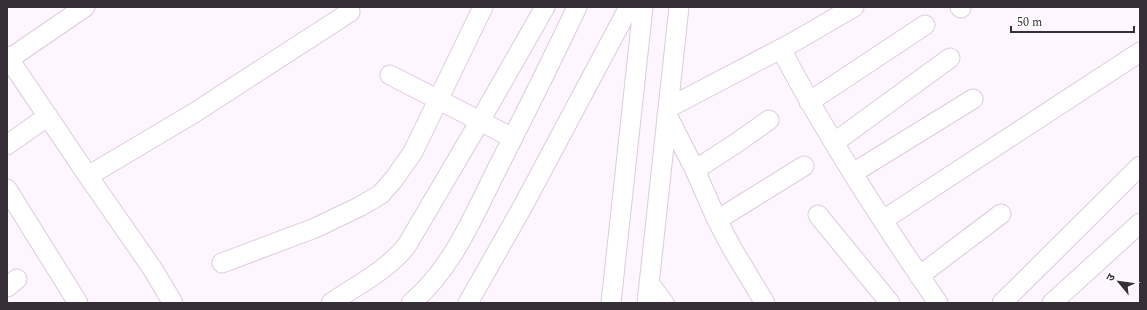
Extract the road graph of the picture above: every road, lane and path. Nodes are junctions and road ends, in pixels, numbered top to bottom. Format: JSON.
{"nodes":[{"id":1,"x":85,"y":7,"type":"edge"},
{"id":2,"x":483,"y":7,"type":"edge"},
{"id":3,"x":545,"y":7,"type":"edge"},
{"id":4,"x":577,"y":7,"type":"edge"},
{"id":5,"x":679,"y":7,"type":"edge"},
{"id":6,"x":854,"y":7,"type":"edge"},
{"id":7,"x":634,"y":9,"type":"edge"},
{"id":8,"x":350,"y":12,"type":"dead end"},
{"id":9,"x":925,"y":26,"type":"dead end"},
{"id":10,"x":781,"y":49,"type":"junction"},
{"id":11,"x":1140,"y":52,"type":"edge"},
{"id":12,"x":8,"y":58,"type":"edge"},
{"id":13,"x":950,"y":58,"type":"dead end"},
{"id":14,"x":390,"y":75,"type":"dead end"},
{"id":15,"x":973,"y":99,"type":"dead end"},
{"id":16,"x":439,"y":100,"type":"junction"},
{"id":17,"x":809,"y":102,"type":"junction"},
{"id":18,"x":668,"y":111,"type":"junction"},
{"id":19,"x":48,"y":116,"type":"junction"},
{"id":20,"x":769,"y":120,"type":"dead end"},
{"id":21,"x":480,"y":122,"type":"junction"},
{"id":22,"x":513,"y":138,"type":"junction"},
{"id":23,"x":835,"y":142,"type":"junction"},
{"id":24,"x":7,"y":144,"type":"edge"},
{"id":25,"x":804,"y":166,"type":"dead end"},
{"id":26,"x":1140,"y":166,"type":"edge"},
{"id":27,"x":695,"y":170,"type":"junction"},
{"id":28,"x":853,"y":173,"type":"junction"},
{"id":29,"x":88,"y":176,"type":"junction"},
{"id":30,"x":7,"y":189,"type":"edge"},
{"id":31,"x":1001,"y":214,"type":"dead end"},
{"id":32,"x":818,"y":215,"type":"dead end"},
{"id":33,"x":717,"y":220,"type":"junction"},
{"id":34,"x":883,"y":220,"type":"junction"},
{"id":35,"x":1140,"y":223,"type":"edge"},
{"id":36,"x":222,"y":263,"type":"dead end"},
{"id":37,"x":919,"y":276,"type":"junction"},
{"id":38,"x":649,"y":283,"type":"junction"},
{"id":39,"x":78,"y":303,"type":"edge"},
{"id":40,"x":173,"y":303,"type":"edge"},
{"id":41,"x":331,"y":303,"type":"edge"},
{"id":42,"x":411,"y":303,"type":"edge"},
{"id":43,"x":468,"y":303,"type":"edge"},
{"id":44,"x":611,"y":303,"type":"edge"},
{"id":45,"x":647,"y":303,"type":"edge"},
{"id":46,"x":664,"y":303,"type":"edge"},
{"id":47,"x":765,"y":303,"type":"edge"},
{"id":48,"x":890,"y":303,"type":"edge"},
{"id":49,"x":938,"y":303,"type":"edge"},
{"id":50,"x":1002,"y":303,"type":"edge"},
{"id":51,"x":1052,"y":303,"type":"edge"}],
"edges":[{"from":1,"to":12,"type":"street"},
{"from":2,"to":16,"type":"street"},
{"from":3,"to":21,"type":"street"},
{"from":4,"to":22,"type":"street"},
{"from":5,"to":18,"type":"street"},
{"from":6,"to":10,"type":"street"},
{"from":7,"to":43,"type":"street"},
{"from":7,"to":44,"type":"street"},
{"from":8,"to":29,"type":"street"},
{"from":9,"to":17,"type":"street"},
{"from":10,"to":17,"type":"street"},
{"from":10,"to":18,"type":"street"},
{"from":11,"to":34,"type":"street"},
{"from":12,"to":19,"type":"street"},
{"from":13,"to":23,"type":"street"},
{"from":14,"to":16,"type":"street"},
{"from":15,"to":28,"type":"street"},
{"from":16,"to":21,"type":"street"},
{"from":16,"to":36,"type":"street"},
{"from":17,"to":23,"type":"street"},
{"from":18,"to":27,"type":"street"},
{"from":18,"to":38,"type":"street"},
{"from":19,"to":24,"type":"street"},
{"from":19,"to":29,"type":"street"},
{"from":20,"to":27,"type":"street"},
{"from":21,"to":22,"type":"street"},
{"from":21,"to":41,"type":"street"},
{"from":22,"to":42,"type":"street"},
{"from":23,"to":28,"type":"street"},
{"from":25,"to":33,"type":"street"},
{"from":26,"to":50,"type":"street"},
{"from":27,"to":33,"type":"street"},
{"from":28,"to":34,"type":"street"},
{"from":29,"to":40,"type":"street"},
{"from":30,"to":39,"type":"street"},
{"from":31,"to":37,"type":"street"},
{"from":32,"to":48,"type":"street"},
{"from":33,"to":47,"type":"street"},
{"from":34,"to":37,"type":"street"},
{"from":35,"to":51,"type":"street"},
{"from":37,"to":49,"type":"street"},
{"from":38,"to":45,"type":"street"},
{"from":38,"to":46,"type":"street"}]}
